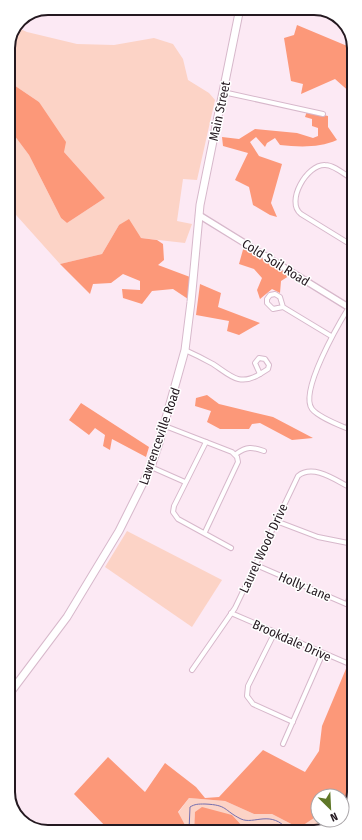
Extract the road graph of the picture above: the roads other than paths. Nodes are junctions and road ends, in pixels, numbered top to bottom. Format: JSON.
{"nodes":[{"id":1,"x":239,"y":15,"type":"edge"},
{"id":2,"x":223,"y":92,"type":"junction"},
{"id":3,"x":323,"y":114,"type":"dead end"},
{"id":4,"x":347,"y":176,"type":"edge"},
{"id":5,"x":199,"y":215,"type":"junction"},
{"id":6,"x":347,"y":243,"type":"edge"},
{"id":7,"x":283,"y":307,"type":"dead end"},
{"id":8,"x":347,"y":307,"type":"edge"},
{"id":9,"x":347,"y":314,"type":"edge"},
{"id":10,"x":331,"y":336,"type":"junction"},
{"id":11,"x":185,"y":350,"type":"junction"},
{"id":12,"x":260,"y":374,"type":"dead end"},
{"id":13,"x":165,"y":426,"type":"junction"},
{"id":14,"x":347,"y":428,"type":"edge"},
{"id":15,"x":206,"y":442,"type":"junction"},
{"id":16,"x":264,"y":451,"type":"dead end"},
{"id":17,"x":236,"y":454,"type":"junction"},
{"id":18,"x":151,"y":467,"type":"junction"},
{"id":19,"x":185,"y":482,"type":"junction"},
{"id":20,"x":347,"y":487,"type":"edge"},
{"id":21,"x":276,"y":521,"type":"junction"},
{"id":22,"x":205,"y":532,"type":"junction"},
{"id":23,"x":347,"y":543,"type":"edge"},
{"id":24,"x":231,"y":548,"type":"dead end"},
{"id":25,"x":256,"y":565,"type":"junction"},
{"id":26,"x":347,"y":604,"type":"edge"},
{"id":27,"x":231,"y":613,"type":"junction"},
{"id":28,"x":275,"y":632,"type":"junction"},
{"id":29,"x":323,"y":653,"type":"junction"},
{"id":30,"x":347,"y":663,"type":"edge"},
{"id":31,"x":192,"y":670,"type":"dead end"},
{"id":32,"x":15,"y":686,"type":"edge"},
{"id":33,"x":293,"y":722,"type":"junction"},
{"id":34,"x":283,"y":744,"type":"dead end"}],
"edges":[{"from":1,"to":2,"type":"highway","name":"Main Street"},
{"from":2,"to":3,"type":"street"},
{"from":2,"to":5,"type":"highway","name":"Main Street"},
{"from":4,"to":6,"type":"street"},
{"from":5,"to":8,"type":"street","name":"Cold Soil Road"},
{"from":5,"to":11,"type":"highway","name":"Lawrenceville Road"},
{"from":7,"to":10,"type":"street"},
{"from":9,"to":10,"type":"street"},
{"from":10,"to":14,"type":"street"},
{"from":11,"to":12,"type":"street"},
{"from":11,"to":13,"type":"highway","name":"Lawrenceville Road"},
{"from":13,"to":15,"type":"street"},
{"from":13,"to":18,"type":"highway","name":"Lawrenceville Road"},
{"from":15,"to":17,"type":"street"},
{"from":15,"to":19,"type":"street"},
{"from":16,"to":17,"type":"street"},
{"from":17,"to":22,"type":"street"},
{"from":18,"to":19,"type":"street"},
{"from":18,"to":32,"type":"highway","name":"Lawrenceville Road"},
{"from":19,"to":22,"type":"street"},
{"from":20,"to":21,"type":"street","name":"Laurel Wood Drive"},
{"from":21,"to":23,"type":"street"},
{"from":21,"to":25,"type":"street","name":"Laurel Wood Drive"},
{"from":22,"to":24,"type":"street"},
{"from":25,"to":26,"type":"street","name":"Holly Lane"},
{"from":25,"to":27,"type":"street","name":"Laurel Wood Drive"},
{"from":27,"to":28,"type":"street","name":"Brookdale Drive"},
{"from":27,"to":31,"type":"street","name":"Laurel Wood Drive"},
{"from":28,"to":29,"type":"street","name":"Brookdale Drive"},
{"from":28,"to":33,"type":"street"},
{"from":29,"to":30,"type":"street","name":"Brookdale Drive"},
{"from":29,"to":33,"type":"street"},
{"from":33,"to":34,"type":"street"}]}
